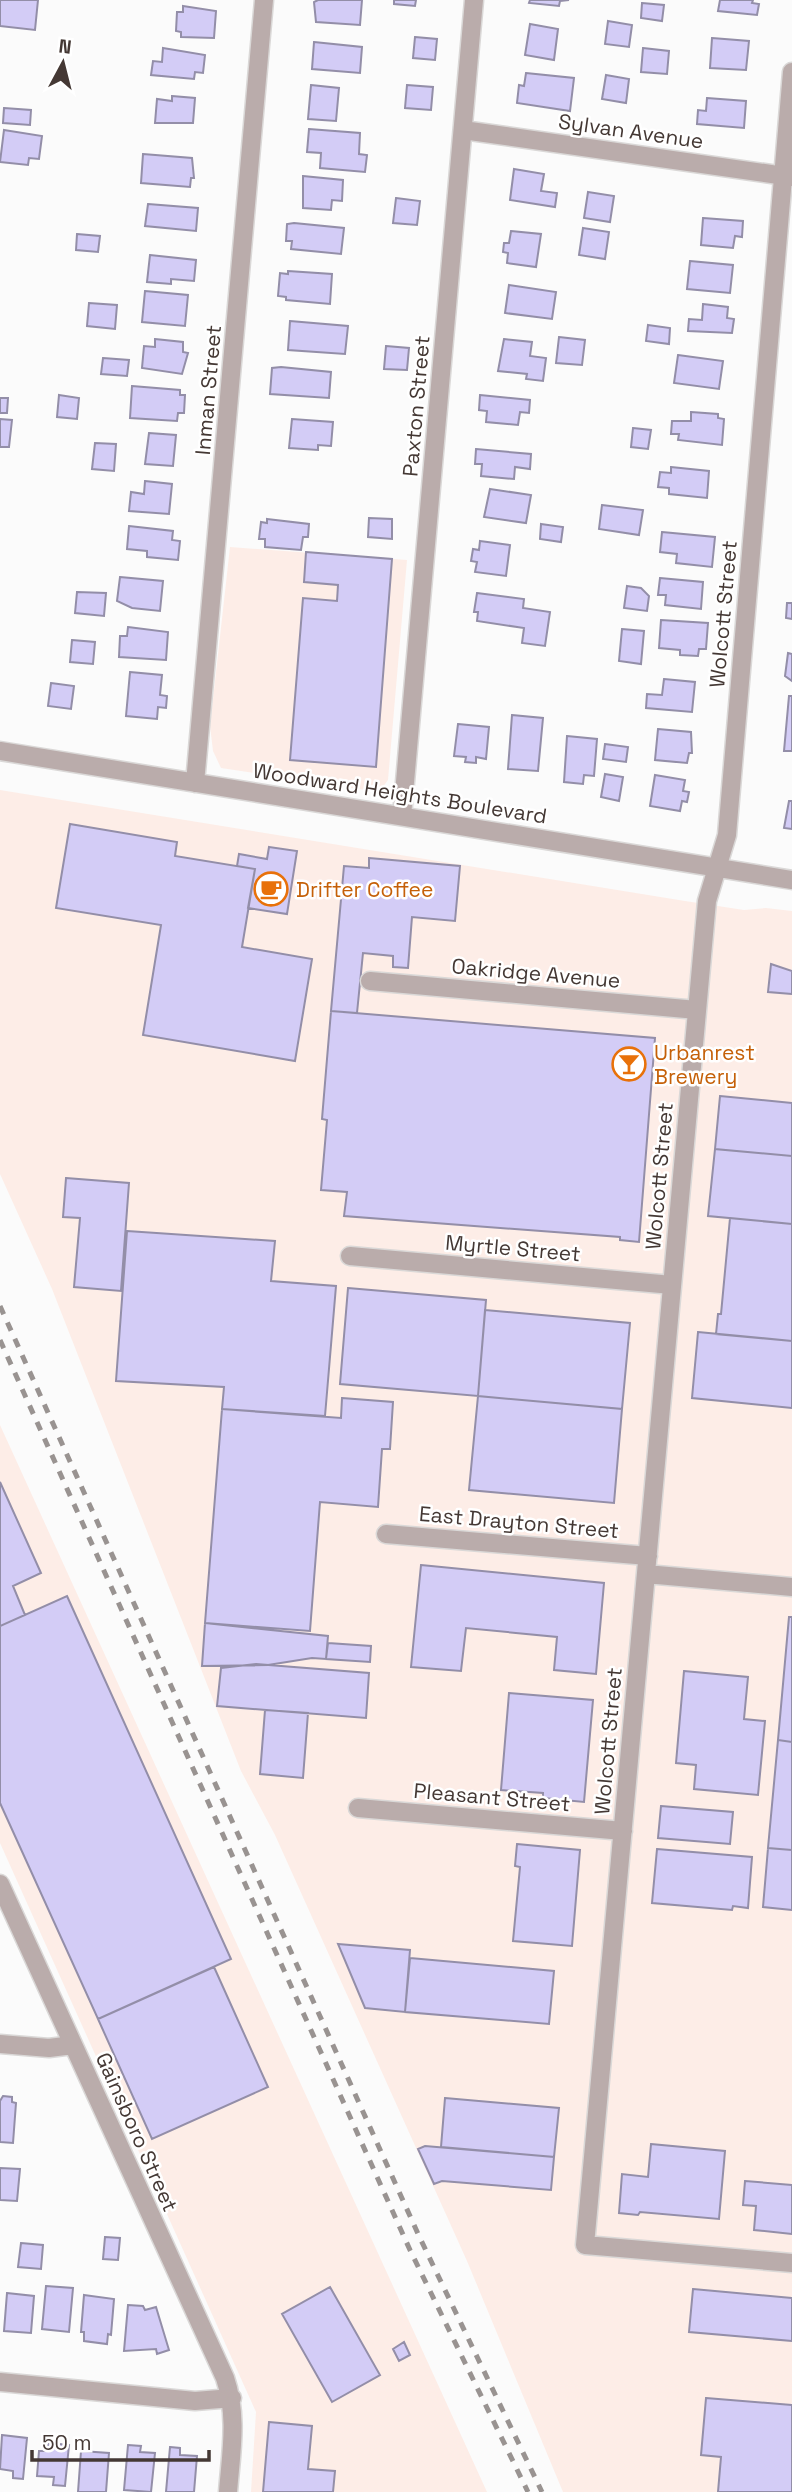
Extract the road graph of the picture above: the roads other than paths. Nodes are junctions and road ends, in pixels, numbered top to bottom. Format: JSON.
{"nodes":[{"id":1,"x":264,"y":0,"type":"edge"},
{"id":2,"x":474,"y":0,"type":"edge"},
{"id":3,"x":792,"y":72,"type":"edge"},
{"id":4,"x":463,"y":130,"type":"junction"},
{"id":5,"x":788,"y":176,"type":"edge"},
{"id":6,"x":0,"y":751,"type":"edge"},
{"id":7,"x":195,"y":783,"type":"junction"},
{"id":8,"x":402,"y":816,"type":"junction"},
{"id":9,"x":718,"y":868,"type":"junction"},
{"id":10,"x":792,"y":880,"type":"edge"},
{"id":11,"x":370,"y":981,"type":"dead end"},
{"id":12,"x":697,"y":1010,"type":"junction"},
{"id":13,"x":349,"y":1256,"type":"dead end"},
{"id":14,"x":672,"y":1285,"type":"junction"},
{"id":15,"x":386,"y":1534,"type":"dead end"},
{"id":16,"x":647,"y":1565,"type":"junction"},
{"id":17,"x":792,"y":1587,"type":"edge"},
{"id":18,"x":358,"y":1808,"type":"dead end"},
{"id":19,"x":623,"y":1831,"type":"junction"},
{"id":20,"x":0,"y":1884,"type":"edge"},
{"id":21,"x":0,"y":2044,"type":"edge"},
{"id":22,"x":73,"y":2045,"type":"junction"},
{"id":23,"x":792,"y":2263,"type":"edge"},
{"id":24,"x":0,"y":2382,"type":"edge"},
{"id":25,"x":232,"y":2398,"type":"junction"},
{"id":26,"x":228,"y":2492,"type":"edge"}],
"edges":[{"from":1,"to":7,"type":"street","name":"Inman Street"},
{"from":2,"to":4,"type":"street","name":"Paxton Street"},
{"from":3,"to":5,"type":"street","name":"Wolcott Street"},
{"from":4,"to":5,"type":"street","name":"Sylvan Avenue"},
{"from":4,"to":8,"type":"street","name":"Paxton Street"},
{"from":5,"to":9,"type":"street","name":"Wolcott Street"},
{"from":6,"to":7,"type":"street","name":"Woodward Heights Boulevard"},
{"from":7,"to":8,"type":"street","name":"Woodward Heights Boulevard"},
{"from":8,"to":9,"type":"street","name":"Woodward Heights Boulevard"},
{"from":9,"to":10,"type":"street","name":"Woodward Heights Boulevard"},
{"from":9,"to":12,"type":"street","name":"Wolcott Street"},
{"from":11,"to":12,"type":"street","name":"Oakridge Avenue"},
{"from":12,"to":14,"type":"street","name":"Wolcott Street"},
{"from":13,"to":14,"type":"street","name":"Myrtle Street"},
{"from":14,"to":16,"type":"street","name":"Wolcott Street"},
{"from":15,"to":16,"type":"street","name":"East Drayton Street"},
{"from":16,"to":17,"type":"street","name":"East Drayton Street"},
{"from":16,"to":19,"type":"street","name":"Wolcott Street"},
{"from":18,"to":19,"type":"street","name":"Pleasant Street"},
{"from":19,"to":23,"type":"street","name":"Wolcott Street"},
{"from":20,"to":22,"type":"street","name":"Gainsboro Street"},
{"from":21,"to":22,"type":"street"},
{"from":22,"to":25,"type":"street","name":"Gainsboro Street"},
{"from":24,"to":25,"type":"street"},
{"from":25,"to":26,"type":"street"}]}
